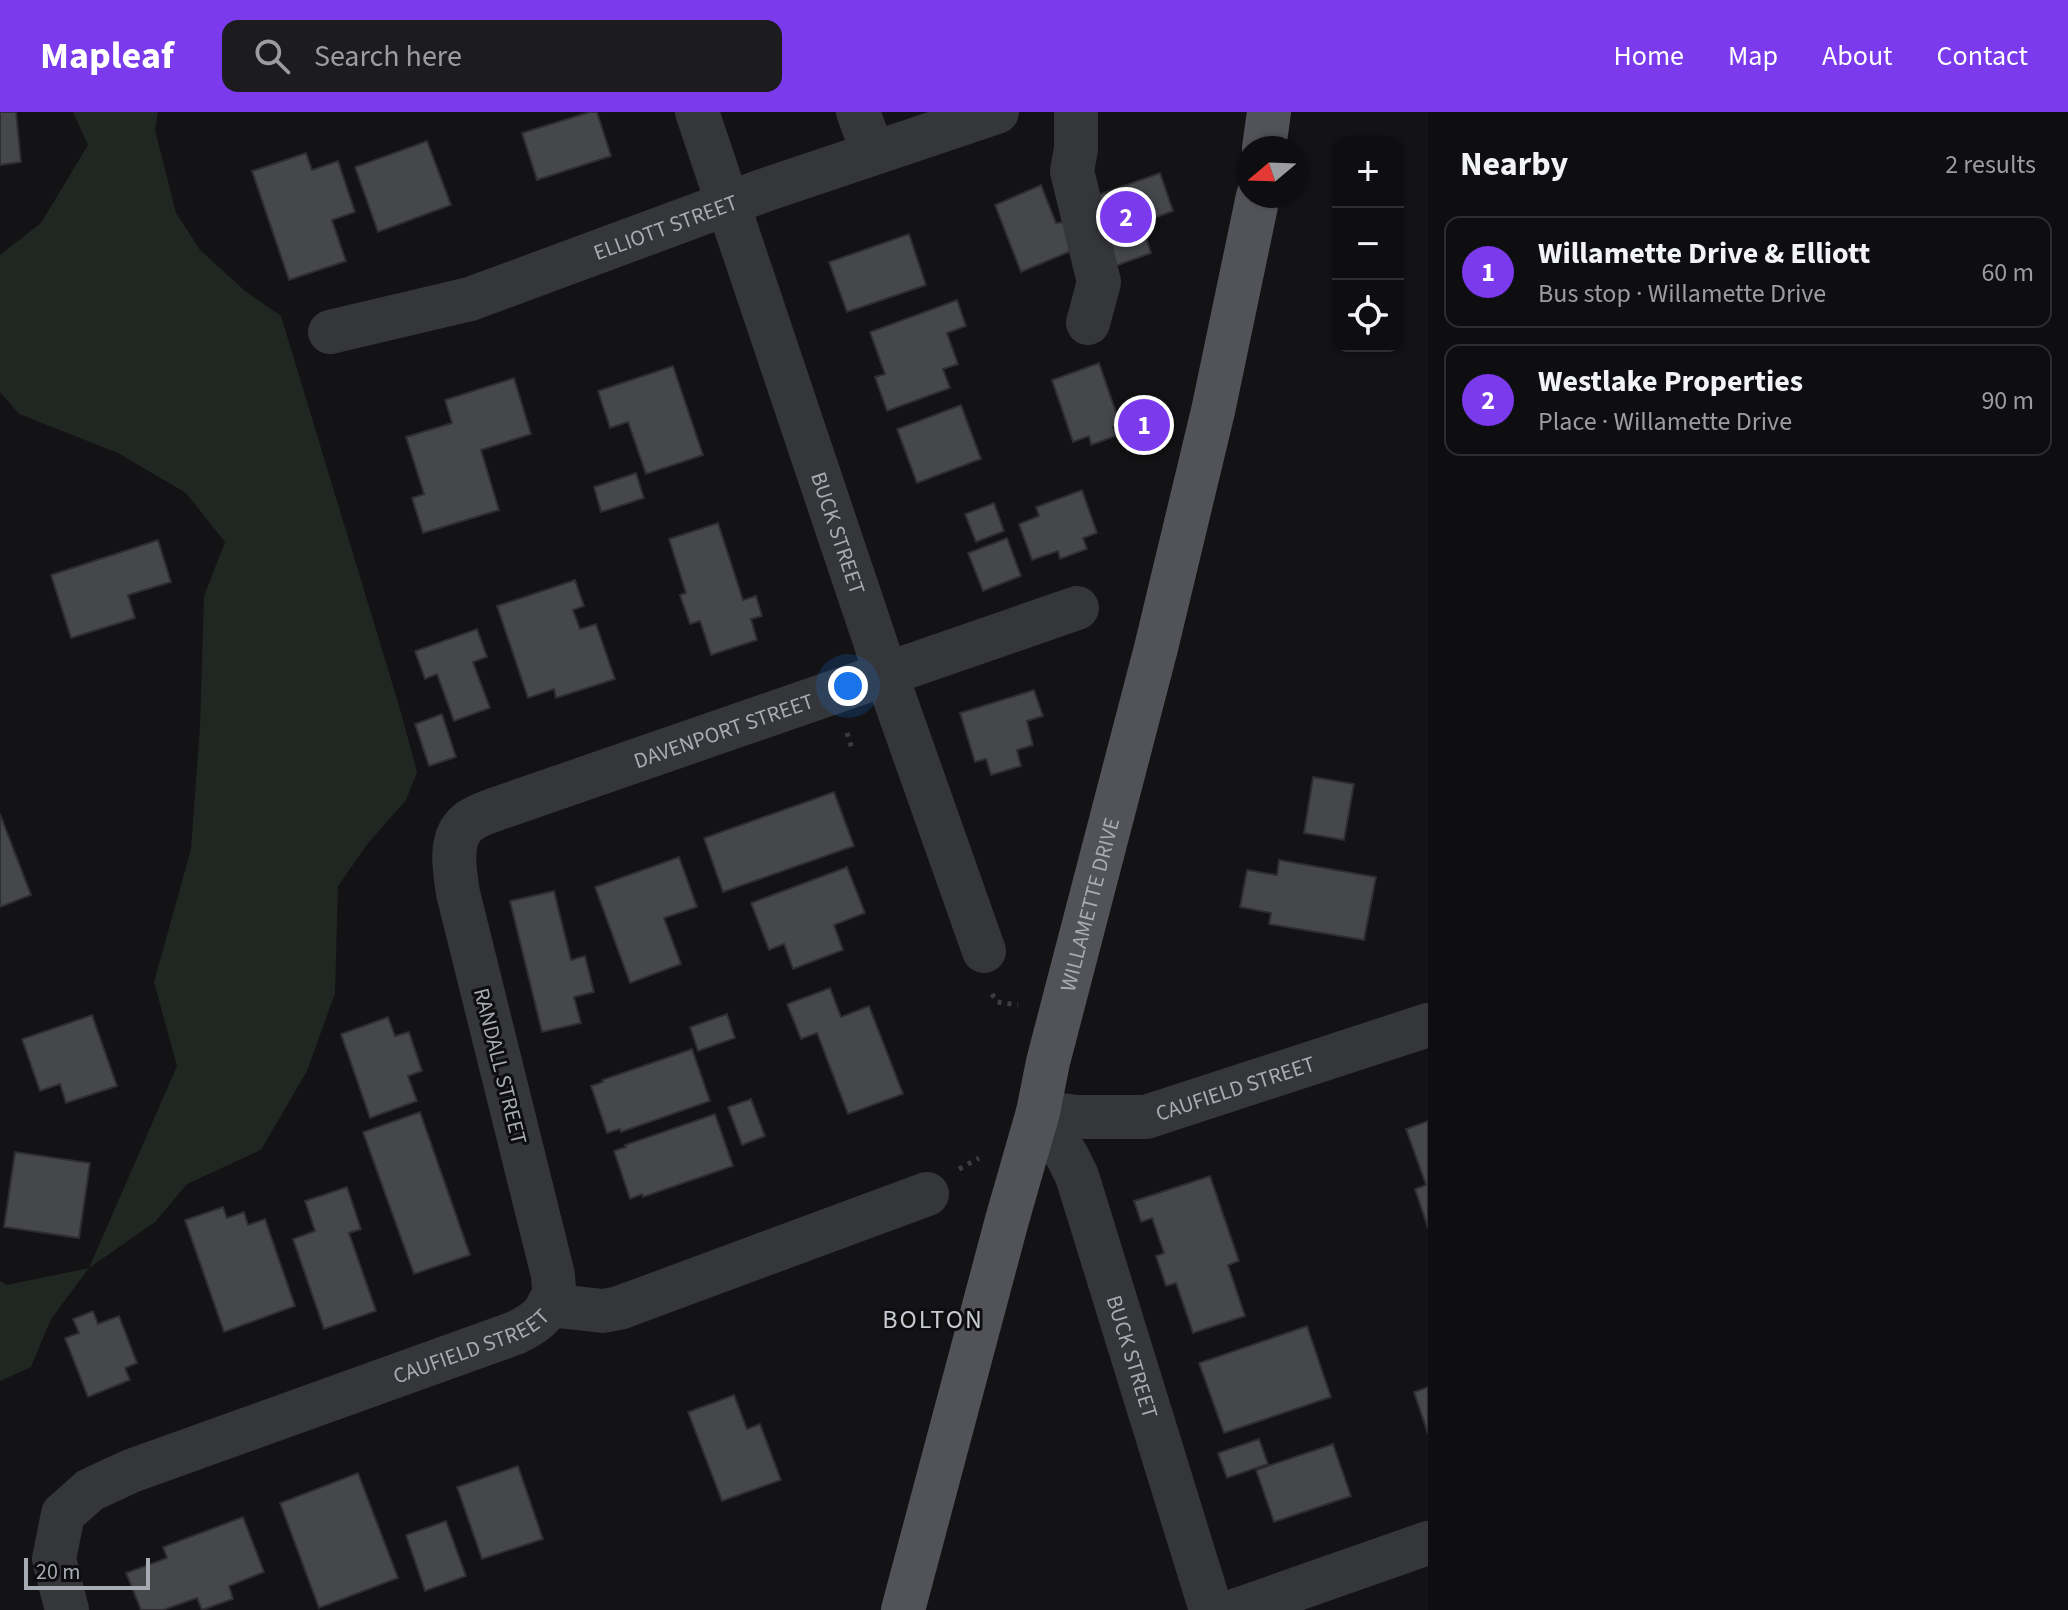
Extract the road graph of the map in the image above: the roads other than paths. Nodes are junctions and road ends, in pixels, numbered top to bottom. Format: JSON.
{"nodes":[{"id":1,"x":697,"y":112,"type":"edge"},
{"id":2,"x":858,"y":112,"type":"edge"},
{"id":3,"x":997,"y":112,"type":"edge"},
{"id":4,"x":1076,"y":112,"type":"edge"},
{"id":5,"x":1269,"y":112,"type":"edge"},
{"id":6,"x":1266,"y":136,"type":"edge"},
{"id":7,"x":873,"y":153,"type":"junction"},
{"id":8,"x":727,"y":203,"type":"junction"},
{"id":9,"x":1255,"y":208,"type":"edge"},
{"id":10,"x":1088,"y":323,"type":"dead end"},
{"id":11,"x":330,"y":332,"type":"dead end"},
{"id":12,"x":1077,"y":608,"type":"dead end"},
{"id":13,"x":886,"y":674,"type":"junction"},
{"id":14,"x":462,"y":826,"type":"joint"},
{"id":15,"x":984,"y":951,"type":"dead end"},
{"id":16,"x":1428,"y":1025,"type":"edge"},
{"id":17,"x":1038,"y":1112,"type":"junction"},
{"id":18,"x":927,"y":1194,"type":"dead end"},
{"id":19,"x":548,"y":1305,"type":"junction"},
{"id":20,"x":1428,"y":1543,"type":"edge"},
{"id":21,"x":67,"y":1610,"type":"edge"},
{"id":22,"x":903,"y":1610,"type":"edge"},
{"id":23,"x":1211,"y":1610,"type":"edge"},
{"id":24,"x":1237,"y":1610,"type":"edge"}],
"edges":[{"from":1,"to":8,"type":"street","name":"BUCK STREET"},
{"from":2,"to":7,"type":"street"},
{"from":3,"to":7,"type":"street","name":"ELLIOTT STREET"},
{"from":4,"to":10,"type":"street"},
{"from":5,"to":6,"type":"main road"},
{"from":7,"to":8,"type":"street","name":"ELLIOTT STREET"},
{"from":8,"to":11,"type":"street","name":"ELLIOTT STREET"},
{"from":8,"to":13,"type":"street","name":"BUCK STREET"},
{"from":9,"to":17,"type":"main road","name":"WILLAMETTE DRIVE"},
{"from":12,"to":13,"type":"street","name":"DAVENPORT STREET"},
{"from":13,"to":14,"type":"street","name":"DAVENPORT STREET"},
{"from":13,"to":15,"type":"street","name":"BUCK STREET"},
{"from":14,"to":19,"type":"street","name":"RANDALL STREET"},
{"from":16,"to":17,"type":"street","name":"CAUFIELD STREET"},
{"from":17,"to":22,"type":"main road","name":"WILLAMETTE DRIVE"},
{"from":17,"to":23,"type":"street","name":"BUCK STREET"},
{"from":18,"to":19,"type":"street","name":"CAUFIELD STREET"},
{"from":19,"to":21,"type":"street","name":"CAUFIELD STREET"},
{"from":20,"to":24,"type":"street"}]}
